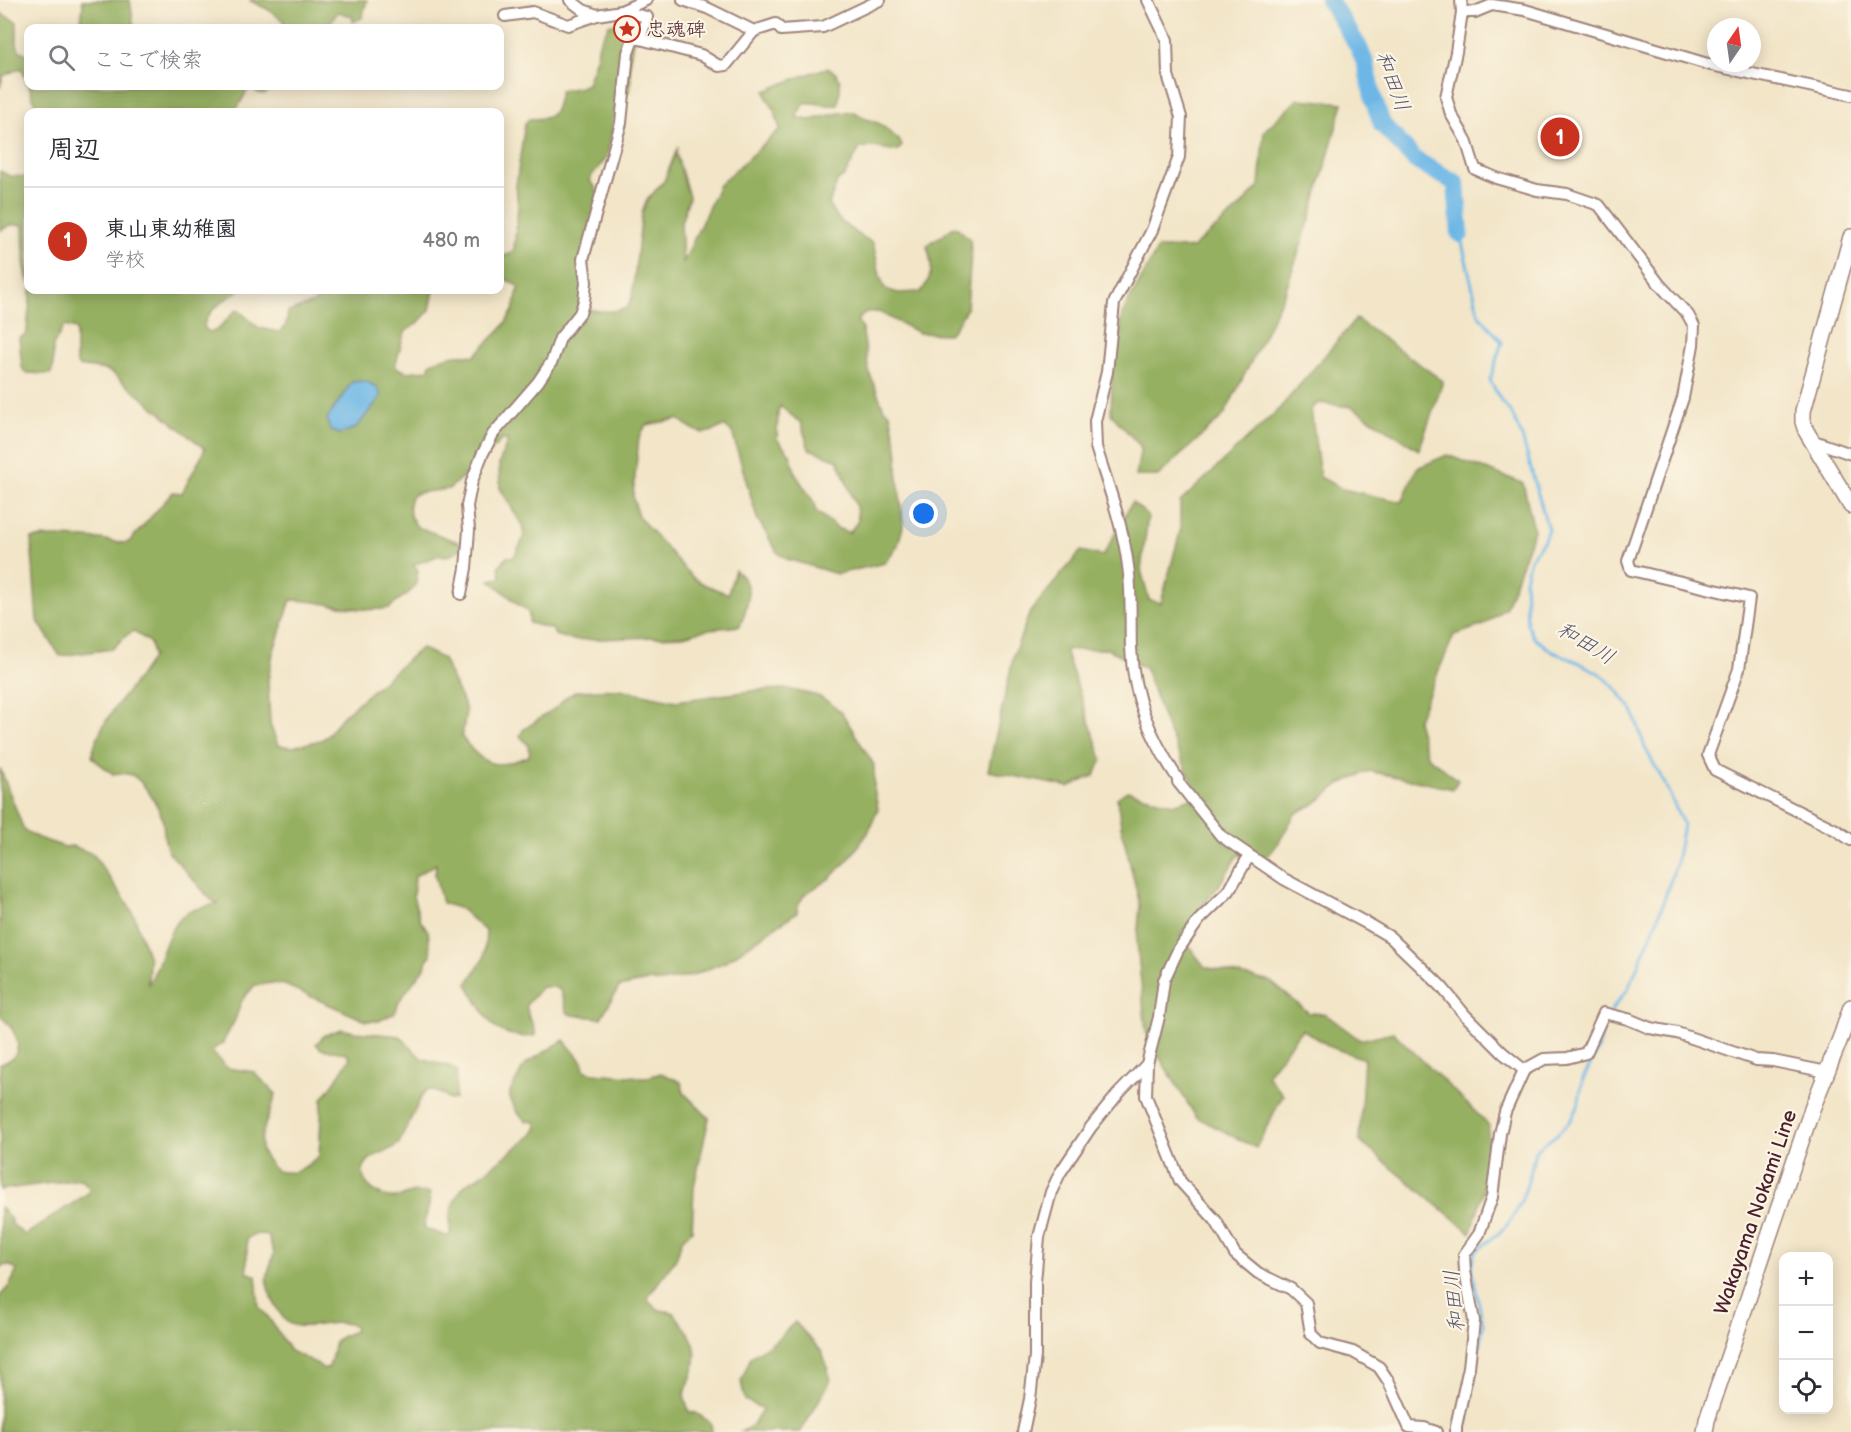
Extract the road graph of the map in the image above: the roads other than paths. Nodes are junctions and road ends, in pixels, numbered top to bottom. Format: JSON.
{"nodes":[{"id":1,"x":570,"y":0,"type":"edge"},
{"id":2,"x":646,"y":0,"type":"edge"},
{"id":3,"x":683,"y":0,"type":"edge"},
{"id":4,"x":880,"y":0,"type":"edge"},
{"id":5,"x":1148,"y":0,"type":"edge"},
{"id":6,"x":1461,"y":0,"type":"edge"},
{"id":7,"x":621,"y":11,"type":"junction"},
{"id":8,"x":1462,"y":12,"type":"junction"},
{"id":9,"x":597,"y":15,"type":"junction"},
{"id":10,"x":506,"y":16,"type":"dead end"},
{"id":11,"x":754,"y":31,"type":"junction"},
{"id":12,"x":640,"y":39,"type":"junction"},
{"id":13,"x":1851,"y":95,"type":"edge"},
{"id":14,"x":1851,"y":237,"type":"edge"},
{"id":15,"x":1814,"y":441,"type":"junction"},
{"id":16,"x":1851,"y":454,"type":"edge"},
{"id":17,"x":1851,"y":506,"type":"edge"},
{"id":18,"x":460,"y":594,"type":"dead end"},
{"id":19,"x":1851,"y":840,"type":"edge"},
{"id":20,"x":1249,"y":856,"type":"junction"},
{"id":21,"x":1851,"y":1007,"type":"edge"},
{"id":22,"x":1847,"y":1035,"type":"edge"},
{"id":23,"x":1147,"y":1064,"type":"junction"},
{"id":24,"x":1524,"y":1071,"type":"junction"},
{"id":25,"x":1827,"y":1072,"type":"junction"},
{"id":26,"x":1023,"y":1432,"type":"edge"},
{"id":27,"x":1436,"y":1432,"type":"edge"},
{"id":28,"x":1456,"y":1432,"type":"edge"},
{"id":29,"x":1706,"y":1432,"type":"edge"}],
"edges":[{"from":1,"to":9,"type":"street"},
{"from":2,"to":7,"type":"street"},
{"from":3,"to":11,"type":"street"},
{"from":4,"to":11,"type":"street"},
{"from":5,"to":20,"type":"street"},
{"from":6,"to":8,"type":"street"},
{"from":7,"to":9,"type":"street"},
{"from":7,"to":12,"type":"street"},
{"from":8,"to":13,"type":"street"},
{"from":8,"to":19,"type":"street"},
{"from":9,"to":10,"type":"street"},
{"from":11,"to":12,"type":"street"},
{"from":12,"to":18,"type":"street"},
{"from":14,"to":15,"type":"main road"},
{"from":15,"to":16,"type":"street"},
{"from":15,"to":17,"type":"main road"},
{"from":20,"to":23,"type":"street"},
{"from":20,"to":24,"type":"street"},
{"from":21,"to":22,"type":"main road","name":"Wakayama Nokami Line"},
{"from":22,"to":25,"type":"main road","name":"Wakayama Nokami Line"},
{"from":23,"to":26,"type":"street"},
{"from":23,"to":27,"type":"street"},
{"from":24,"to":25,"type":"street"},
{"from":24,"to":28,"type":"street"},
{"from":25,"to":29,"type":"main road","name":"Wakayama Nokami Line"}]}
